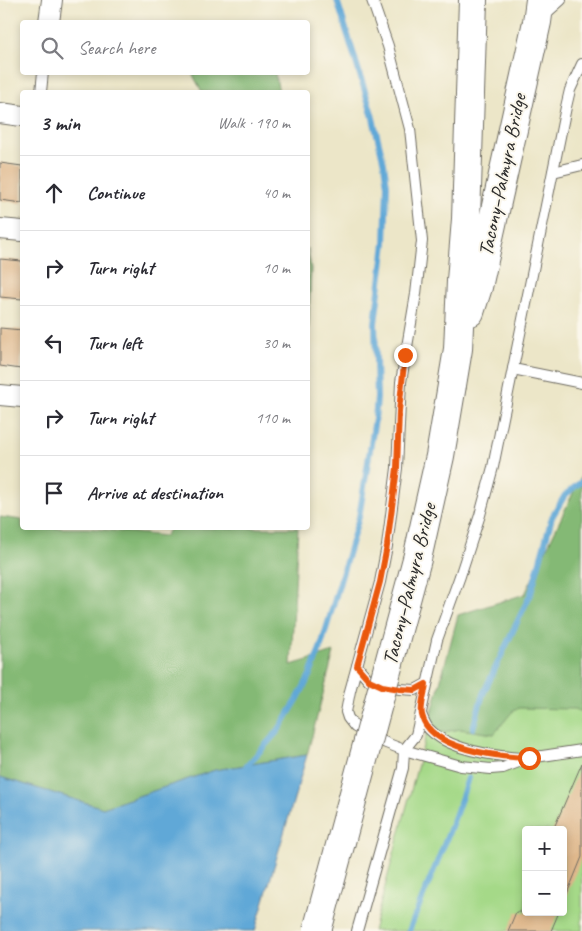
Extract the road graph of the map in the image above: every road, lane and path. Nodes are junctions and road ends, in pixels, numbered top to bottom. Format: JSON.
{"nodes":[{"id":1,"x":52,"y":0,"type":"edge"},
{"id":2,"x":372,"y":0,"type":"edge"},
{"id":3,"x":474,"y":0,"type":"edge"},
{"id":4,"x":562,"y":0,"type":"edge"},
{"id":5,"x":539,"y":11,"type":"edge"},
{"id":6,"x":49,"y":20,"type":"edge"},
{"id":7,"x":582,"y":64,"type":"edge"},
{"id":8,"x":43,"y":75,"type":"edge"},
{"id":9,"x":41,"y":90,"type":"edge"},
{"id":10,"x":0,"y":113,"type":"edge"},
{"id":11,"x":20,"y":116,"type":"edge"},
{"id":12,"x":582,"y":164,"type":"edge"},
{"id":13,"x":553,"y":172,"type":"junction"},
{"id":14,"x":0,"y":229,"type":"edge"},
{"id":15,"x":20,"y":232,"type":"edge"},
{"id":16,"x":458,"y":350,"type":"junction"},
{"id":17,"x":513,"y":369,"type":"junction"},
{"id":18,"x":582,"y":383,"type":"edge"},
{"id":19,"x":0,"y":395,"type":"edge"},
{"id":20,"x":20,"y":398,"type":"edge"},
{"id":21,"x":357,"y":666,"type":"junction"},
{"id":22,"x":426,"y":684,"type":"junction"},
{"id":23,"x":421,"y":714,"type":"junction"},
{"id":24,"x":404,"y":750,"type":"junction"},
{"id":25,"x":582,"y":750,"type":"edge"},
{"id":26,"x":529,"y":758,"type":"junction"},
{"id":27,"x":317,"y":931,"type":"edge"},
{"id":28,"x":357,"y":931,"type":"edge"}],
"edges":[{"from":1,"to":6,"type":"street"},
{"from":2,"to":21,"type":"lane"},
{"from":3,"to":16,"type":"highway","name":"Tacony–Palmyra Bridge"},
{"from":4,"to":5,"type":"lane"},
{"from":5,"to":16,"type":"highway","name":"Tacony–Palmyra Bridge"},
{"from":7,"to":13,"type":"lane"},
{"from":8,"to":9,"type":"lane"},
{"from":10,"to":11,"type":"street"},
{"from":12,"to":13,"type":"lane"},
{"from":13,"to":17,"type":"lane"},
{"from":14,"to":15,"type":"street"},
{"from":16,"to":27,"type":"highway","name":"Tacony–Palmyra Bridge","bridge":true},
{"from":17,"to":18,"type":"lane"},
{"from":17,"to":22,"type":"lane"},
{"from":19,"to":20,"type":"street"},
{"from":21,"to":22,"type":"lane"},
{"from":21,"to":24,"type":"lane"},
{"from":22,"to":23,"type":"lane"},
{"from":23,"to":24,"type":"lane"},
{"from":23,"to":26,"type":"lane"},
{"from":24,"to":26,"type":"lane"},
{"from":24,"to":28,"type":"lane"},
{"from":25,"to":26,"type":"lane"}]}
